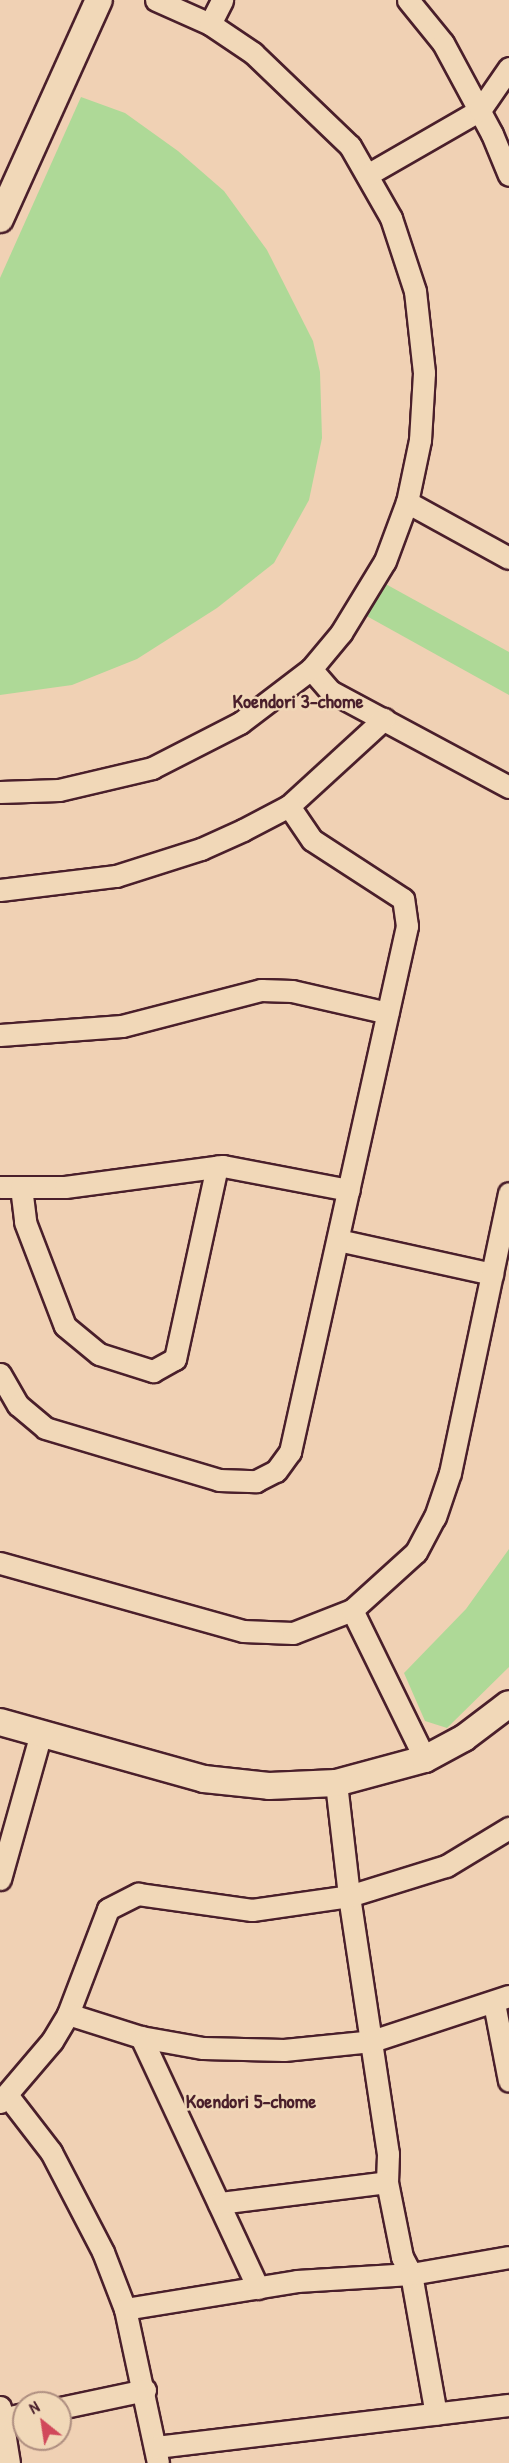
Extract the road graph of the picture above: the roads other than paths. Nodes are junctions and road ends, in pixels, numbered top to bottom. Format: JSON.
{"nodes":[{"id":1,"x":99,"y":0,"type":"edge"},
{"id":2,"x":156,"y":0,"type":"edge"},
{"id":3,"x":222,"y":0,"type":"edge"},
{"id":4,"x":408,"y":0,"type":"edge"},
{"id":5,"x":210,"y":24,"type":"junction"},
{"id":6,"x":509,"y":68,"type":"edge"},
{"id":7,"x":480,"y":110,"type":"junction"},
{"id":8,"x":367,"y":175,"type":"junction"},
{"id":9,"x":509,"y":175,"type":"edge"},
{"id":10,"x":0,"y":219,"type":"edge"},
{"id":11,"x":407,"y":502,"type":"junction"},
{"id":12,"x":508,"y":555,"type":"edge"},
{"id":13,"x":311,"y":669,"type":"junction"},
{"id":14,"x":384,"y":719,"type":"junction"},
{"id":15,"x":509,"y":787,"type":"edge"},
{"id":16,"x":0,"y":792,"type":"edge"},
{"id":17,"x":289,"y":806,"type":"junction"},
{"id":18,"x":0,"y":890,"type":"edge"},
{"id":19,"x":388,"y":1013,"type":"junction"},
{"id":20,"x":0,"y":1035,"type":"edge"},
{"id":21,"x":217,"y":1167,"type":"junction"},
{"id":22,"x":10,"y":1187,"type":"edge"},
{"id":23,"x":349,"y":1190,"type":"junction"},
{"id":24,"x":509,"y":1193,"type":"edge"},
{"id":25,"x":338,"y":1240,"type":"junction"},
{"id":26,"x":492,"y":1274,"type":"junction"},
{"id":27,"x":0,"y":1374,"type":"edge"},
{"id":28,"x":0,"y":1563,"type":"edge"},
{"id":29,"x":352,"y":1611,"type":"junction"},
{"id":30,"x":509,"y":1704,"type":"edge"},
{"id":31,"x":0,"y":1722,"type":"edge"},
{"id":32,"x":41,"y":1733,"type":"junction"},
{"id":33,"x":425,"y":1759,"type":"junction"},
{"id":34,"x":336,"y":1783,"type":"junction"},
{"id":35,"x":509,"y":1828,"type":"edge"},
{"id":36,"x":0,"y":1879,"type":"edge"},
{"id":37,"x":348,"y":1896,"type":"junction"},
{"id":38,"x":502,"y":1999,"type":"edge"},
{"id":39,"x":68,"y":2014,"type":"junction"},
{"id":40,"x":141,"y":2037,"type":"junction"},
{"id":41,"x":372,"y":2041,"type":"junction"},
{"id":42,"x":509,"y":2081,"type":"edge"},
{"id":43,"x":3,"y":2098,"type":"edge"},
{"id":44,"x":387,"y":2182,"type":"junction"},
{"id":45,"x":219,"y":2204,"type":"junction"},
{"id":46,"x":509,"y":2257,"type":"edge"},
{"id":47,"x":411,"y":2274,"type":"junction"},
{"id":48,"x":258,"y":2288,"type":"junction"},
{"id":49,"x":124,"y":2310,"type":"junction"},
{"id":50,"x":145,"y":2390,"type":"junction"},
{"id":51,"x":72,"y":2405,"type":"edge"},
{"id":52,"x":509,"y":2405,"type":"edge"},
{"id":53,"x":1,"y":2413,"type":"edge"},
{"id":54,"x":436,"y":2414,"type":"junction"},
{"id":55,"x":157,"y":2455,"type":"edge"},
{"id":56,"x":9,"y":2463,"type":"edge"}],
"edges":[{"from":1,"to":10,"type":"street"},
{"from":2,"to":5,"type":"street"},
{"from":3,"to":5,"type":"street"},
{"from":4,"to":7,"type":"street"},
{"from":5,"to":8,"type":"street"},
{"from":6,"to":7,"type":"street"},
{"from":7,"to":8,"type":"street"},
{"from":7,"to":9,"type":"street"},
{"from":8,"to":11,"type":"street"},
{"from":11,"to":12,"type":"street"},
{"from":11,"to":13,"type":"street"},
{"from":13,"to":14,"type":"street"},
{"from":13,"to":16,"type":"street"},
{"from":14,"to":15,"type":"street"},
{"from":14,"to":17,"type":"street"},
{"from":17,"to":18,"type":"street"},
{"from":17,"to":19,"type":"street"},
{"from":19,"to":20,"type":"street"},
{"from":19,"to":23,"type":"street"},
{"from":21,"to":22,"type":"street"},
{"from":21,"to":22,"type":"street"},
{"from":21,"to":23,"type":"street"},
{"from":23,"to":25,"type":"street"},
{"from":24,"to":26,"type":"street"},
{"from":25,"to":26,"type":"street"},
{"from":25,"to":27,"type":"street"},
{"from":26,"to":29,"type":"street"},
{"from":28,"to":29,"type":"street"},
{"from":29,"to":33,"type":"street"},
{"from":30,"to":33,"type":"street"},
{"from":31,"to":32,"type":"street"},
{"from":32,"to":34,"type":"street"},
{"from":32,"to":36,"type":"street"},
{"from":33,"to":34,"type":"street"},
{"from":34,"to":37,"type":"street"},
{"from":35,"to":37,"type":"street"},
{"from":37,"to":39,"type":"street"},
{"from":37,"to":41,"type":"street"},
{"from":38,"to":41,"type":"street"},
{"from":38,"to":42,"type":"street"},
{"from":39,"to":40,"type":"street"},
{"from":39,"to":43,"type":"street"},
{"from":40,"to":41,"type":"street"},
{"from":40,"to":45,"type":"street"},
{"from":41,"to":44,"type":"street"},
{"from":43,"to":49,"type":"street"},
{"from":44,"to":45,"type":"street"},
{"from":44,"to":47,"type":"street"},
{"from":45,"to":48,"type":"street"},
{"from":46,"to":47,"type":"street"},
{"from":47,"to":48,"type":"street"},
{"from":47,"to":54,"type":"street"},
{"from":48,"to":49,"type":"street"},
{"from":49,"to":50,"type":"street"},
{"from":50,"to":51,"type":"street"},
{"from":50,"to":55,"type":"street"},
{"from":52,"to":54,"type":"street"},
{"from":53,"to":56,"type":"street"},
{"from":54,"to":55,"type":"street"}]}
